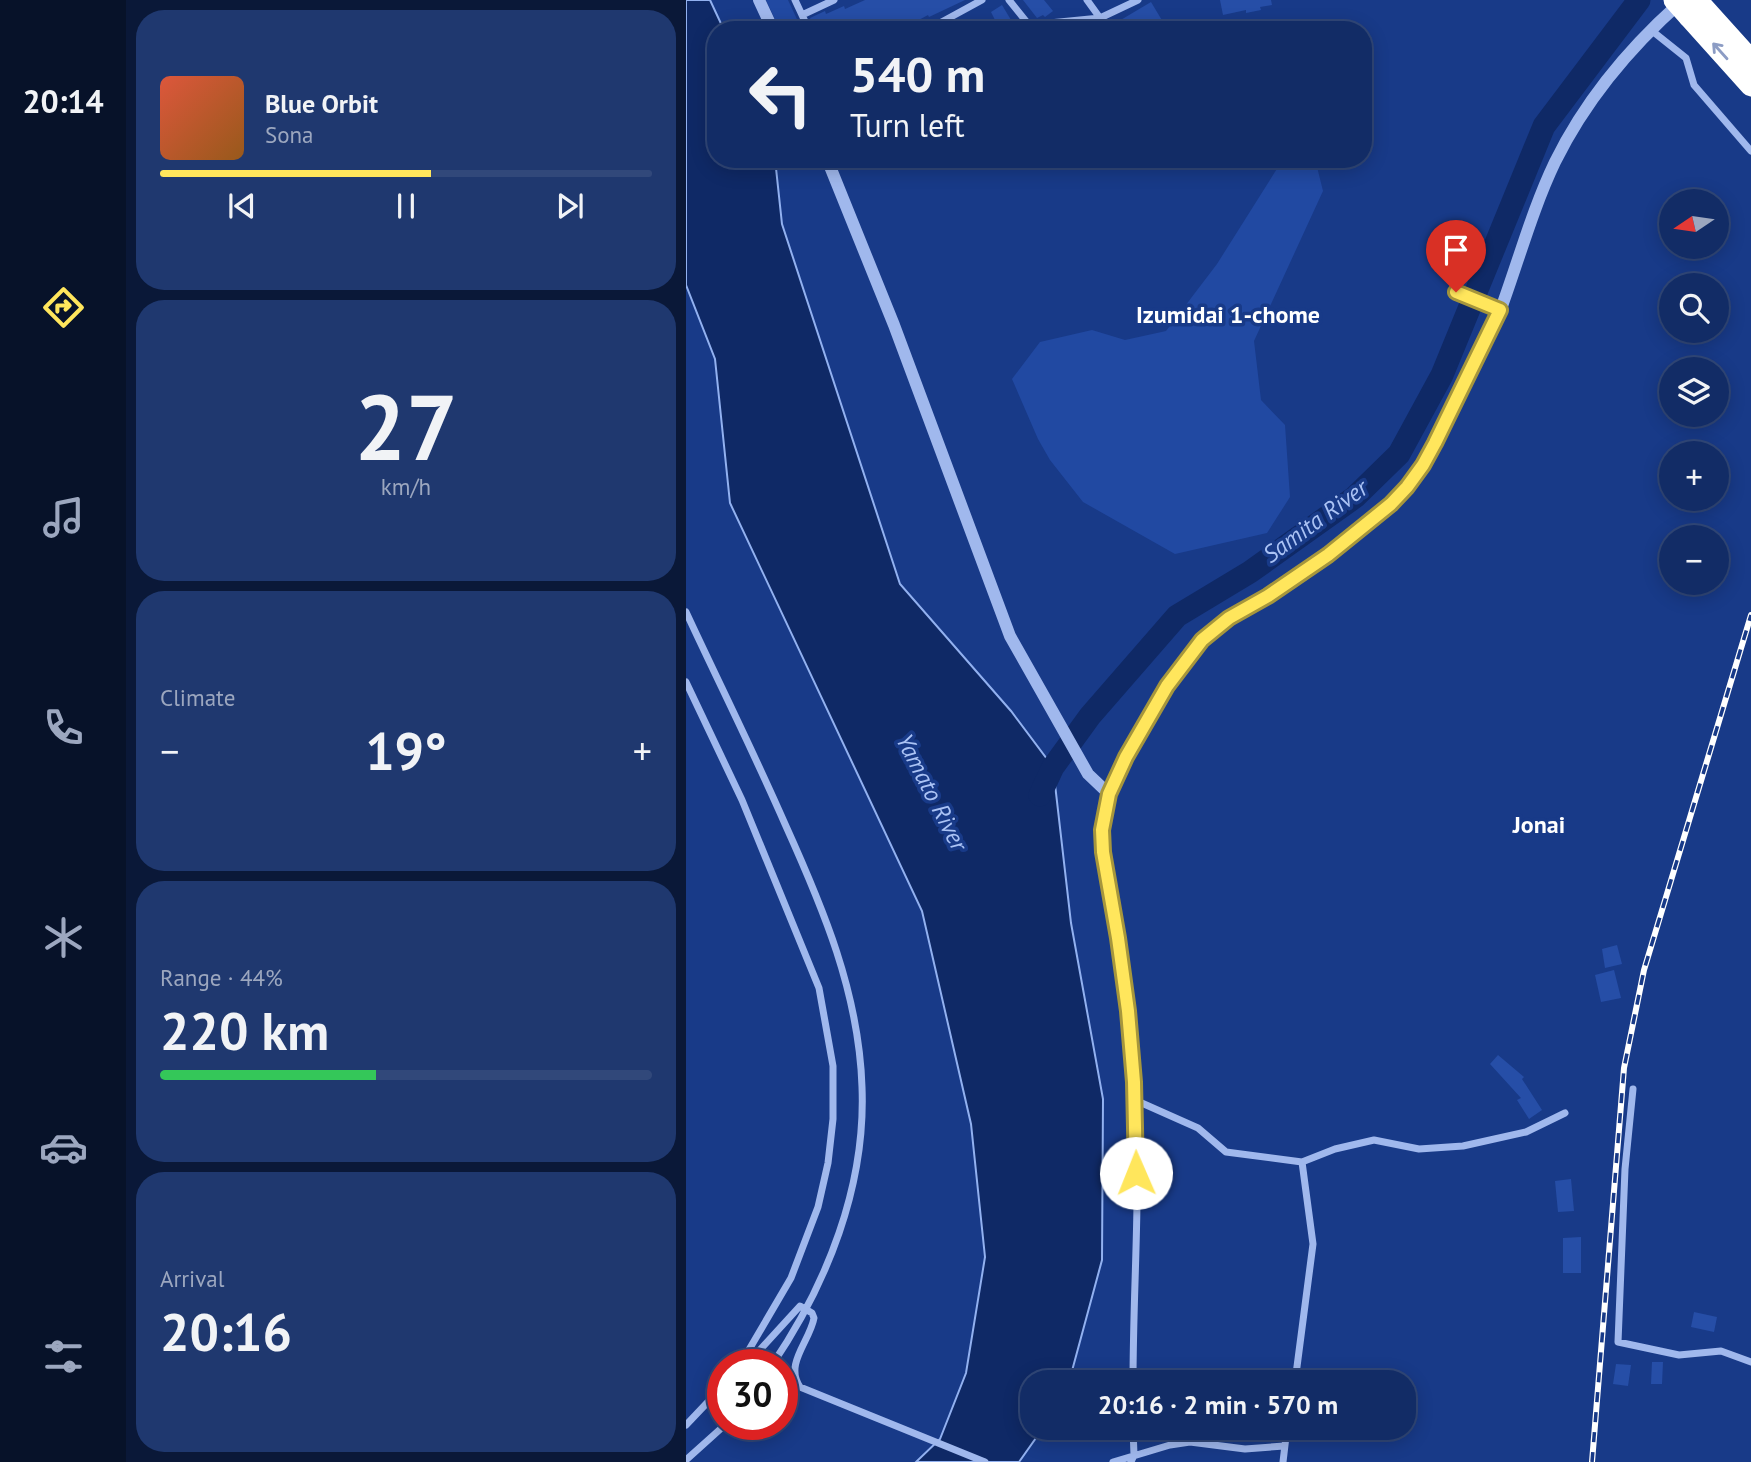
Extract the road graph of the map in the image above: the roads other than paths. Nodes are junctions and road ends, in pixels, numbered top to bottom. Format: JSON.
{"nodes":[{"id":1,"x":759,"y":0,"type":"edge"},
{"id":2,"x":795,"y":0,"type":"edge"},
{"id":3,"x":834,"y":0,"type":"edge"},
{"id":4,"x":982,"y":0,"type":"edge"},
{"id":5,"x":1009,"y":0,"type":"edge"},
{"id":6,"x":1087,"y":0,"type":"edge"},
{"id":7,"x":1138,"y":0,"type":"edge"},
{"id":8,"x":1674,"y":0,"type":"edge"},
{"id":9,"x":1693,"y":6,"type":"edge"},
{"id":10,"x":802,"y":15,"type":"junction"},
{"id":11,"x":1100,"y":19,"type":"junction"},
{"id":12,"x":769,"y":21,"type":"edge"},
{"id":13,"x":804,"y":21,"type":"edge"},
{"id":14,"x":944,"y":21,"type":"edge"},
{"id":15,"x":1026,"y":21,"type":"edge"},
{"id":16,"x":1076,"y":21,"type":"edge"},
{"id":17,"x":1650,"y":29,"type":"junction"},
{"id":18,"x":1751,"y":60,"type":"edge"},
{"id":19,"x":1751,"y":86,"type":"edge"},
{"id":20,"x":1751,"y":151,"type":"edge"},
{"id":21,"x":831,"y":168,"type":"edge"},
{"id":22,"x":1456,"y":292,"type":"dead end"},
{"id":23,"x":1496,"y":309,"type":"junction"},
{"id":24,"x":686,"y":612,"type":"edge"},
{"id":25,"x":686,"y":682,"type":"edge"},
{"id":26,"x":1109,"y":794,"type":"junction"},
{"id":27,"x":1633,"y":1089,"type":"dead end"},
{"id":28,"x":1135,"y":1100,"type":"junction"},
{"id":29,"x":1565,"y":1113,"type":"dead end"},
{"id":30,"x":1302,"y":1162,"type":"junction"},
{"id":31,"x":806,"y":1309,"type":"junction"},
{"id":32,"x":750,"y":1349,"type":"edge"},
{"id":33,"x":761,"y":1349,"type":"edge"},
{"id":34,"x":782,"y":1349,"type":"edge"},
{"id":35,"x":1751,"y":1362,"type":"edge"},
{"id":36,"x":1133,"y":1370,"type":"edge"},
{"id":37,"x":1297,"y":1370,"type":"edge"},
{"id":38,"x":707,"y":1402,"type":"edge"},
{"id":39,"x":686,"y":1425,"type":"edge"},
{"id":40,"x":708,"y":1440,"type":"edge"},
{"id":41,"x":1133,"y":1440,"type":"edge"},
{"id":42,"x":1285,"y":1440,"type":"edge"},
{"id":43,"x":1284,"y":1446,"type":"junction"},
{"id":44,"x":686,"y":1460,"type":"edge"},
{"id":45,"x":1134,"y":1460,"type":"edge"},
{"id":46,"x":985,"y":1462,"type":"edge"},
{"id":47,"x":1113,"y":1462,"type":"edge"},
{"id":48,"x":1283,"y":1462,"type":"edge"}],
"edges":[{"from":1,"to":12,"type":"street"},
{"from":2,"to":10,"type":"street"},
{"from":3,"to":10,"type":"street"},
{"from":4,"to":14,"type":"street"},
{"from":5,"to":15,"type":"street"},
{"from":6,"to":11,"type":"street"},
{"from":7,"to":11,"type":"street"},
{"from":8,"to":9,"type":"highway","bridge":true},
{"from":9,"to":17,"type":"street"},
{"from":9,"to":18,"type":"highway"},
{"from":19,"to":9,"type":"highway","one_way":true},
{"from":10,"to":13,"type":"street"},
{"from":11,"to":16,"type":"street"},
{"from":17,"to":20,"type":"street"},
{"from":17,"to":23,"type":"street"},
{"from":21,"to":26,"type":"street"},
{"from":22,"to":23,"type":"street"},
{"from":23,"to":26,"type":"street"},
{"from":24,"to":31,"type":"street"},
{"from":25,"to":32,"type":"street"},
{"from":26,"to":28,"type":"street"},
{"from":27,"to":35,"type":"street"},
{"from":28,"to":30,"type":"street"},
{"from":28,"to":36,"type":"street"},
{"from":29,"to":30,"type":"street"},
{"from":30,"to":37,"type":"street"},
{"from":31,"to":33,"type":"street"},
{"from":31,"to":34,"type":"street"},
{"from":31,"to":46,"type":"street"},
{"from":38,"to":39,"type":"street"},
{"from":40,"to":44,"type":"street"},
{"from":41,"to":45,"type":"street"},
{"from":42,"to":43,"type":"street"},
{"from":43,"to":45,"type":"street"},
{"from":43,"to":48,"type":"street"},
{"from":45,"to":47,"type":"street"}]}
